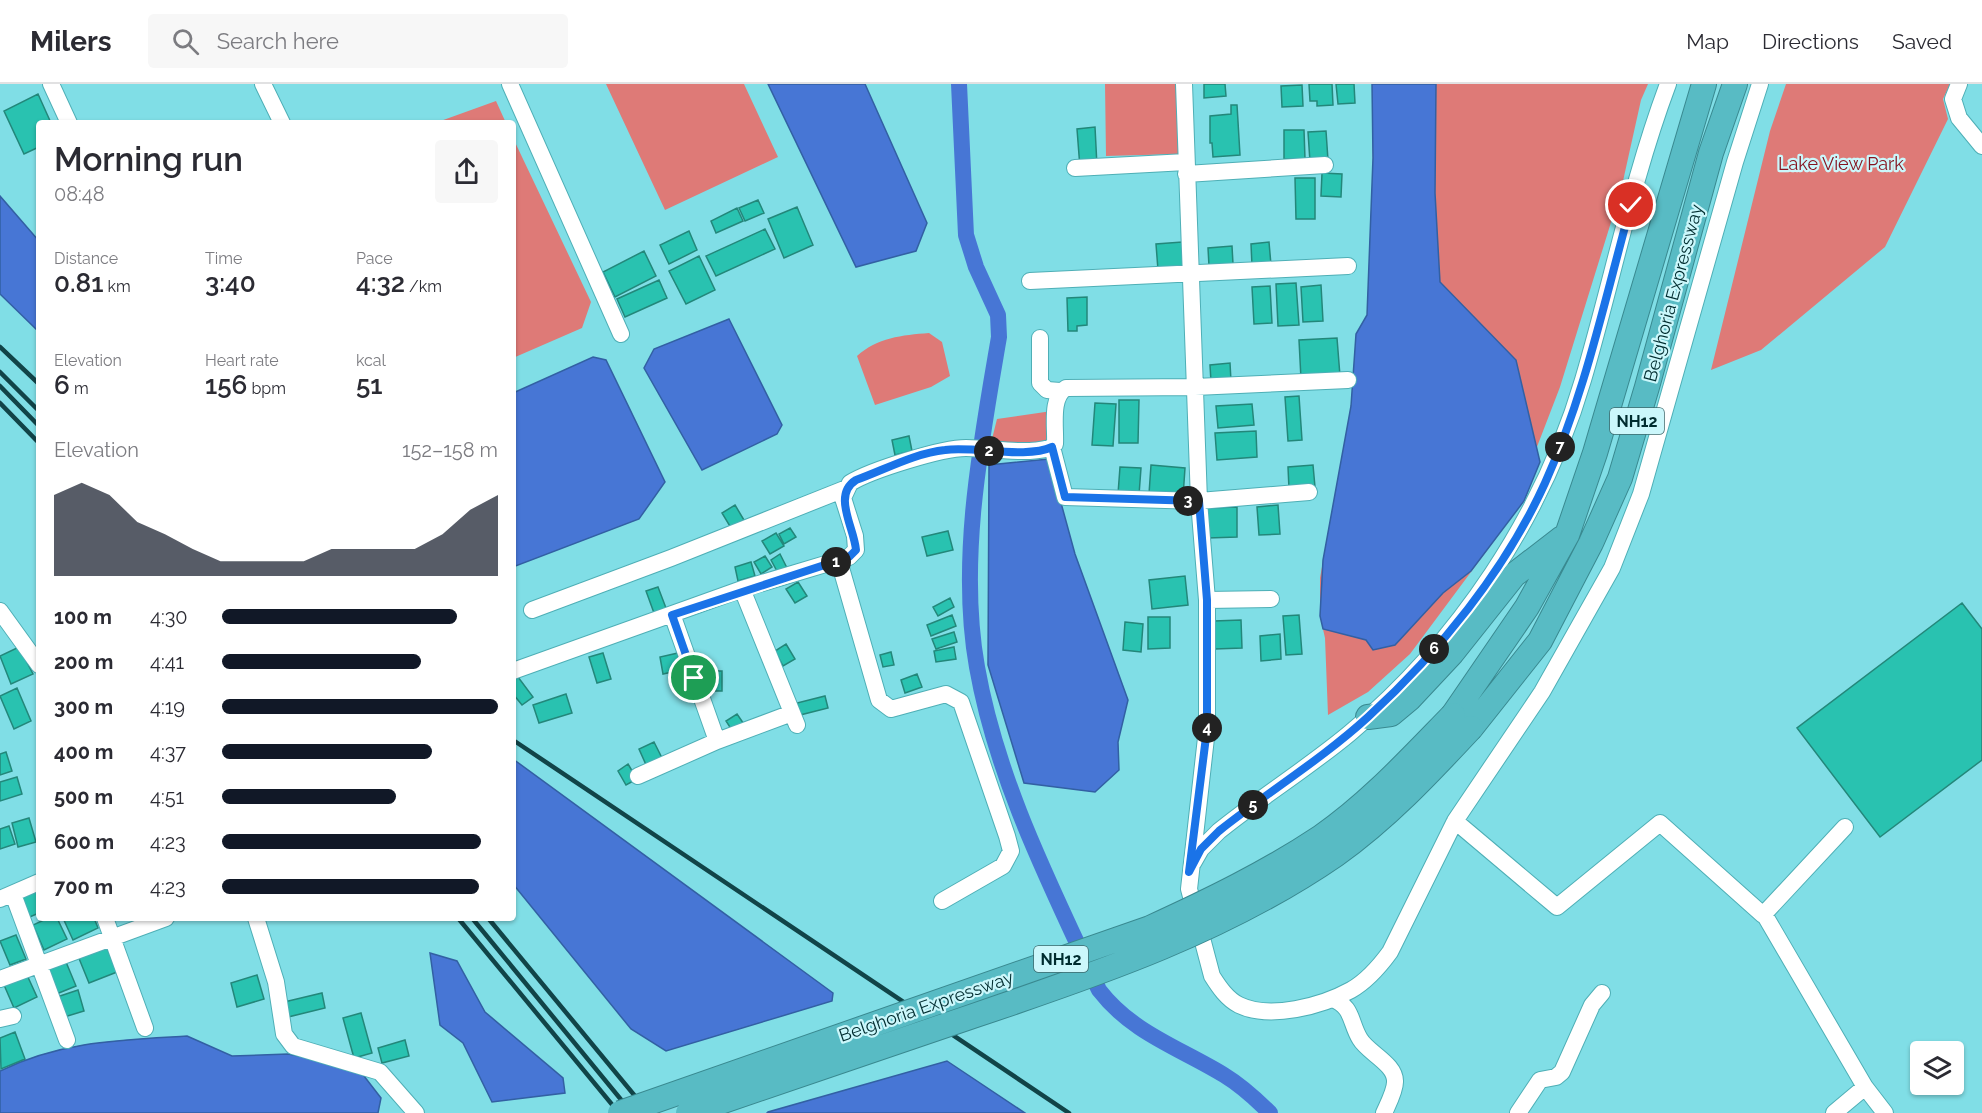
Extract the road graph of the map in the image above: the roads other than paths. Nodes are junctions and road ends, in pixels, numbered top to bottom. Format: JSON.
{"nodes":[{"id":1,"x":51,"y":84,"type":"edge"},
{"id":2,"x":263,"y":84,"type":"edge"},
{"id":3,"x":510,"y":84,"type":"edge"},
{"id":4,"x":1184,"y":84,"type":"edge"},
{"id":5,"x":1668,"y":84,"type":"edge"},
{"id":6,"x":1704,"y":84,"type":"edge"},
{"id":7,"x":1735,"y":84,"type":"edge"},
{"id":8,"x":1760,"y":84,"type":"edge"},
{"id":9,"x":1959,"y":84,"type":"edge"},
{"id":10,"x":68,"y":120,"type":"edge"},
{"id":11,"x":281,"y":120,"type":"edge"},
{"id":12,"x":1982,"y":146,"type":"edge"},
{"id":13,"x":1325,"y":165,"type":"dead end"},
{"id":14,"x":1075,"y":168,"type":"dead end"},
{"id":15,"x":1186,"y":168,"type":"junction"},
{"id":16,"x":1348,"y":266,"type":"dead end"},
{"id":17,"x":1649,"y":266,"type":"junction"},
{"id":18,"x":1190,"y":272,"type":"junction"},
{"id":19,"x":1679,"y":272,"type":"junction"},
{"id":20,"x":1030,"y":281,"type":"dead end"},
{"id":21,"x":621,"y":334,"type":"dead end"},
{"id":22,"x":1040,"y":338,"type":"dead end"},
{"id":23,"x":1348,"y":380,"type":"dead end"},
{"id":24,"x":1195,"y":387,"type":"junction"},
{"id":25,"x":1060,"y":392,"type":"junction"},
{"id":26,"x":1052,"y":447,"type":"junction"},
{"id":27,"x":847,"y":488,"type":"junction"},
{"id":28,"x":1309,"y":492,"type":"dead end"},
{"id":29,"x":1199,"y":501,"type":"junction"},
{"id":30,"x":1567,"y":535,"type":"junction"},
{"id":31,"x":839,"y":561,"type":"junction"},
{"id":32,"x":742,"y":590,"type":"junction"},
{"id":33,"x":1271,"y":599,"type":"dead end"},
{"id":34,"x":1207,"y":600,"type":"junction"},
{"id":35,"x":532,"y":610,"type":"dead end"},
{"id":36,"x":0,"y":611,"type":"edge"},
{"id":37,"x":672,"y":615,"type":"junction"},
{"id":38,"x":36,"y":661,"type":"edge"},
{"id":39,"x":516,"y":670,"type":"edge"},
{"id":40,"x":1368,"y":717,"type":"junction"},
{"id":41,"x":1462,"y":721,"type":"junction"},
{"id":42,"x":717,"y":741,"type":"junction"},
{"id":43,"x":638,"y":776,"type":"dead end"},
{"id":44,"x":1455,"y":821,"type":"junction"},
{"id":45,"x":1845,"y":827,"type":"dead end"},
{"id":46,"x":1189,"y":872,"type":"junction"},
{"id":47,"x":36,"y":883,"type":"edge"},
{"id":48,"x":7,"y":897,"type":"edge"},
{"id":49,"x":942,"y":901,"type":"dead end"},
{"id":50,"x":1764,"y":914,"type":"junction"},
{"id":51,"x":106,"y":921,"type":"edge"},
{"id":52,"x":158,"y":921,"type":"edge"},
{"id":53,"x":257,"y":921,"type":"edge"},
{"id":54,"x":113,"y":938,"type":"junction"},
{"id":55,"x":39,"y":965,"type":"junction"},
{"id":56,"x":0,"y":979,"type":"edge"},
{"id":57,"x":1602,"y":993,"type":"dead end"},
{"id":58,"x":1332,"y":999,"type":"junction"},
{"id":59,"x":145,"y":1028,"type":"dead end"},
{"id":60,"x":67,"y":1040,"type":"dead end"},
{"id":61,"x":1865,"y":1087,"type":"junction"},
{"id":62,"x":416,"y":1113,"type":"edge"},
{"id":63,"x":620,"y":1113,"type":"edge"},
{"id":64,"x":688,"y":1113,"type":"edge"},
{"id":65,"x":1384,"y":1113,"type":"edge"},
{"id":66,"x":1518,"y":1113,"type":"edge"},
{"id":67,"x":1834,"y":1113,"type":"edge"},
{"id":68,"x":1885,"y":1113,"type":"edge"}],
"edges":[{"from":1,"to":10,"type":"street"},
{"from":2,"to":11,"type":"street"},
{"from":3,"to":21,"type":"street"},
{"from":4,"to":15,"type":"street"},
{"from":5,"to":40,"type":"street"},
{"from":6,"to":17,"type":"highway","name":"Belghoria Expressway","number":"NH12"},
{"from":7,"to":19,"type":"highway","name":"Belghoria Expressway","number":"NH12"},
{"from":8,"to":44,"type":"street"},
{"from":9,"to":12,"type":"street"},
{"from":13,"to":15,"type":"street"},
{"from":14,"to":15,"type":"street"},
{"from":15,"to":18,"type":"street"},
{"from":16,"to":18,"type":"street"},
{"from":17,"to":19,"type":"highway"},
{"from":17,"to":30,"type":"highway","name":"Belghoria Expressway","number":"NH12"},
{"from":18,"to":20,"type":"street"},
{"from":18,"to":24,"type":"street"},
{"from":19,"to":41,"type":"highway","name":"Belghoria Expressway","number":"NH12"},
{"from":22,"to":25,"type":"street"},
{"from":23,"to":24,"type":"street"},
{"from":24,"to":25,"type":"street"},
{"from":24,"to":29,"type":"street"},
{"from":25,"to":26,"type":"street"},
{"from":26,"to":27,"type":"street"},
{"from":26,"to":29,"type":"street"},
{"from":27,"to":31,"type":"street"},
{"from":27,"to":35,"type":"street"},
{"from":28,"to":29,"type":"street"},
{"from":29,"to":34,"type":"street"},
{"from":30,"to":40,"type":"highway"},
{"from":30,"to":41,"type":"highway","name":"Belghoria Expressway","number":"NH12"},
{"from":31,"to":32,"type":"street"},
{"from":31,"to":49,"type":"street"},
{"from":32,"to":37,"type":"street"},
{"from":32,"to":42,"type":"street"},
{"from":33,"to":34,"type":"street"},
{"from":34,"to":46,"type":"street"},
{"from":36,"to":38,"type":"street"},
{"from":37,"to":39,"type":"street"},
{"from":37,"to":42,"type":"street"},
{"from":40,"to":46,"type":"street"},
{"from":41,"to":63,"type":"highway","name":"Belghoria Expressway","number":"NH12","bridge":true},
{"from":41,"to":64,"type":"highway","name":"Belghoria Expressway","number":"NH12","bridge":true},
{"from":42,"to":43,"type":"street"},
{"from":44,"to":50,"type":"street"},
{"from":44,"to":58,"type":"street"},
{"from":45,"to":50,"type":"street"},
{"from":46,"to":58,"type":"street"},
{"from":47,"to":48,"type":"street"},
{"from":48,"to":55,"type":"street"},
{"from":50,"to":61,"type":"street"},
{"from":51,"to":54,"type":"street"},
{"from":52,"to":54,"type":"street"},
{"from":53,"to":62,"type":"street"},
{"from":54,"to":55,"type":"street"},
{"from":54,"to":59,"type":"street"},
{"from":55,"to":56,"type":"street"},
{"from":55,"to":60,"type":"street"},
{"from":57,"to":66,"type":"street"},
{"from":58,"to":65,"type":"street"},
{"from":61,"to":67,"type":"street"},
{"from":61,"to":68,"type":"street"}]}
